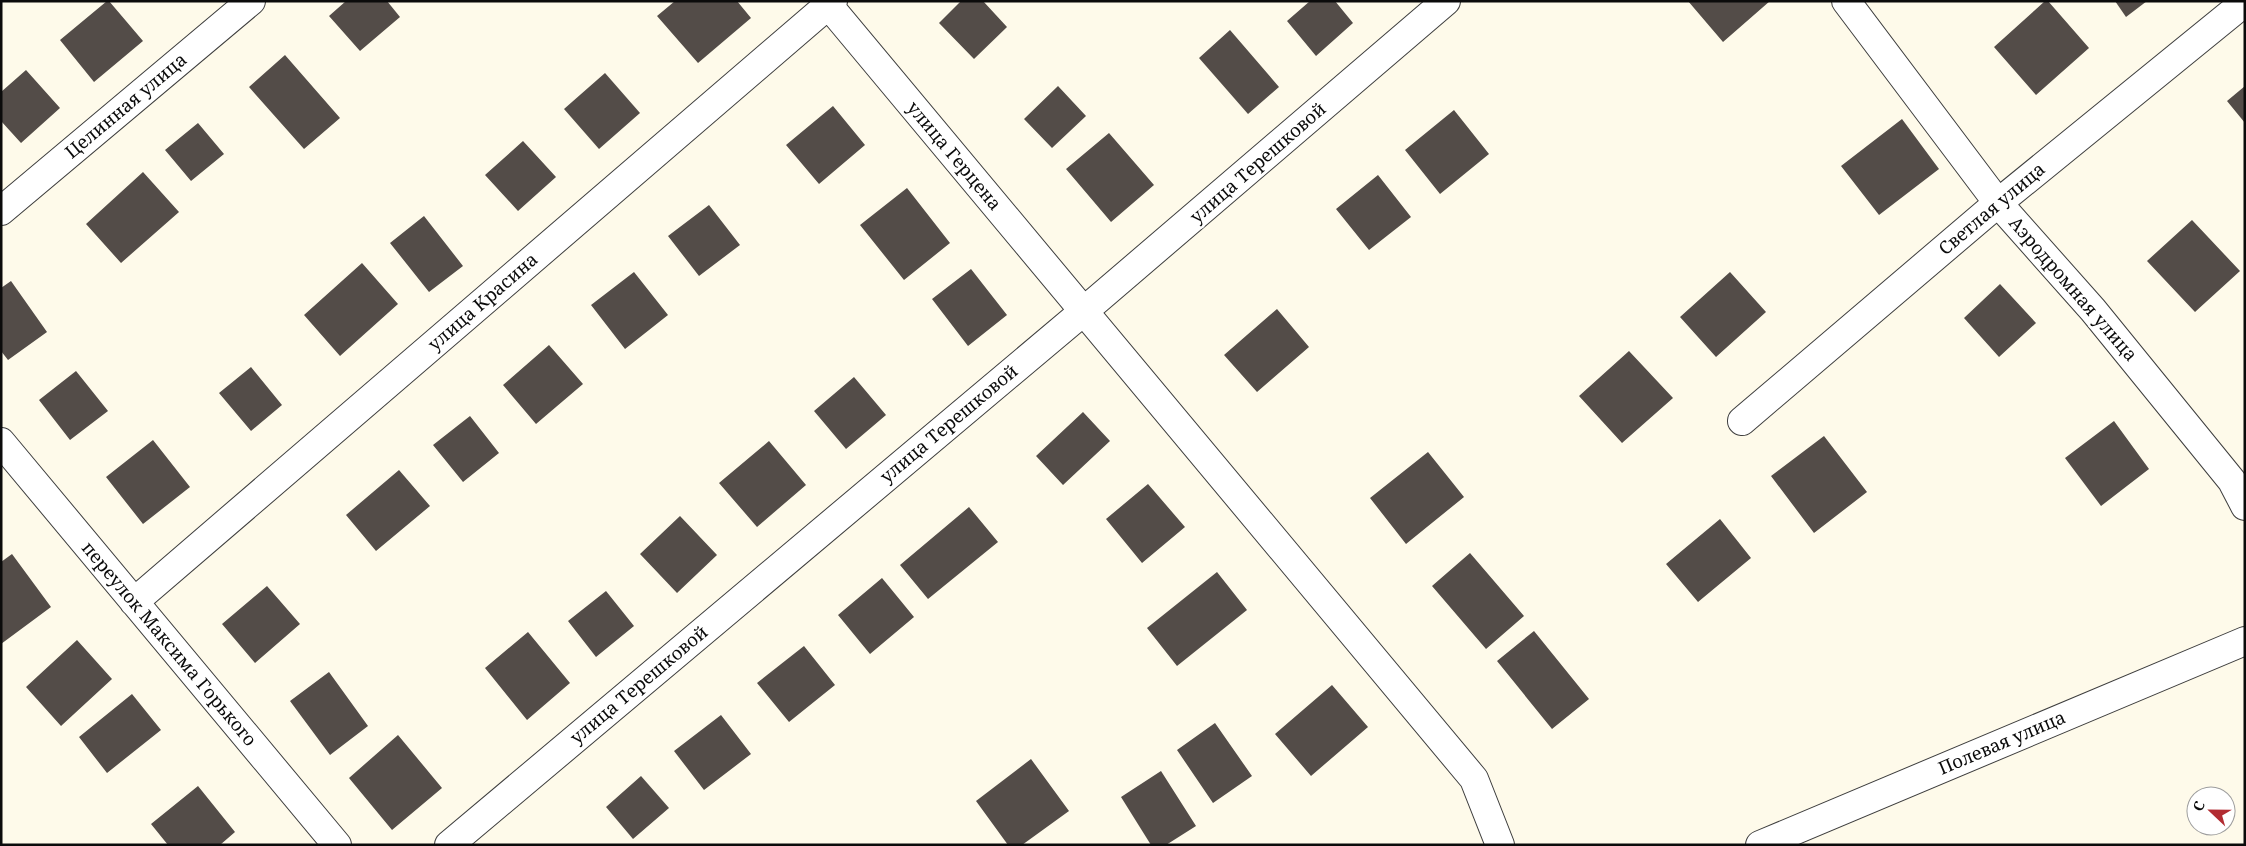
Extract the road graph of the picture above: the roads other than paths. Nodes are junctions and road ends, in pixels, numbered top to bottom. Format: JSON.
{"nodes":[{"id":1,"x":251,"y":1,"type":"edge"},
{"id":2,"x":1446,"y":1,"type":"edge"},
{"id":3,"x":1846,"y":1,"type":"edge"},
{"id":4,"x":828,"y":2,"type":"edge"},
{"id":5,"x":2245,"y":2,"type":"edge"},
{"id":6,"x":1998,"y":203,"type":"junction"},
{"id":7,"x":1,"y":211,"type":"edge"},
{"id":8,"x":1084,"y":311,"type":"junction"},
{"id":9,"x":1742,"y":421,"type":"dead end"},
{"id":10,"x":1,"y":442,"type":"edge"},
{"id":11,"x":2245,"y":506,"type":"edge"},
{"id":12,"x":134,"y":602,"type":"junction"},
{"id":13,"x":2245,"y":641,"type":"edge"},
{"id":14,"x":337,"y":845,"type":"edge"},
{"id":15,"x":449,"y":845,"type":"edge"},
{"id":16,"x":1500,"y":845,"type":"edge"},
{"id":17,"x":1760,"y":845,"type":"edge"}],
"edges":[{"from":1,"to":7,"type":"street","name":"Целинная улица"},
{"from":2,"to":8,"type":"street","name":"улица Терешковой"},
{"from":3,"to":6,"type":"street","name":"Аэродромная улица"},
{"from":4,"to":8,"type":"street","name":"улица Герцена"},
{"from":4,"to":12,"type":"street","name":"улица Красина"},
{"from":5,"to":6,"type":"street","name":"Светлая улица"},
{"from":6,"to":9,"type":"street","name":"Светлая улица"},
{"from":6,"to":11,"type":"street","name":"Аэродромная улица"},
{"from":8,"to":15,"type":"street","name":"улица Терешковой"},
{"from":8,"to":16,"type":"street","name":"улица Герцена"},
{"from":10,"to":12,"type":"street","name":"переулок Максима Горького"},
{"from":12,"to":14,"type":"street","name":"переулок Максима Горького"},
{"from":13,"to":17,"type":"street","name":"Полевая улица"}]}
